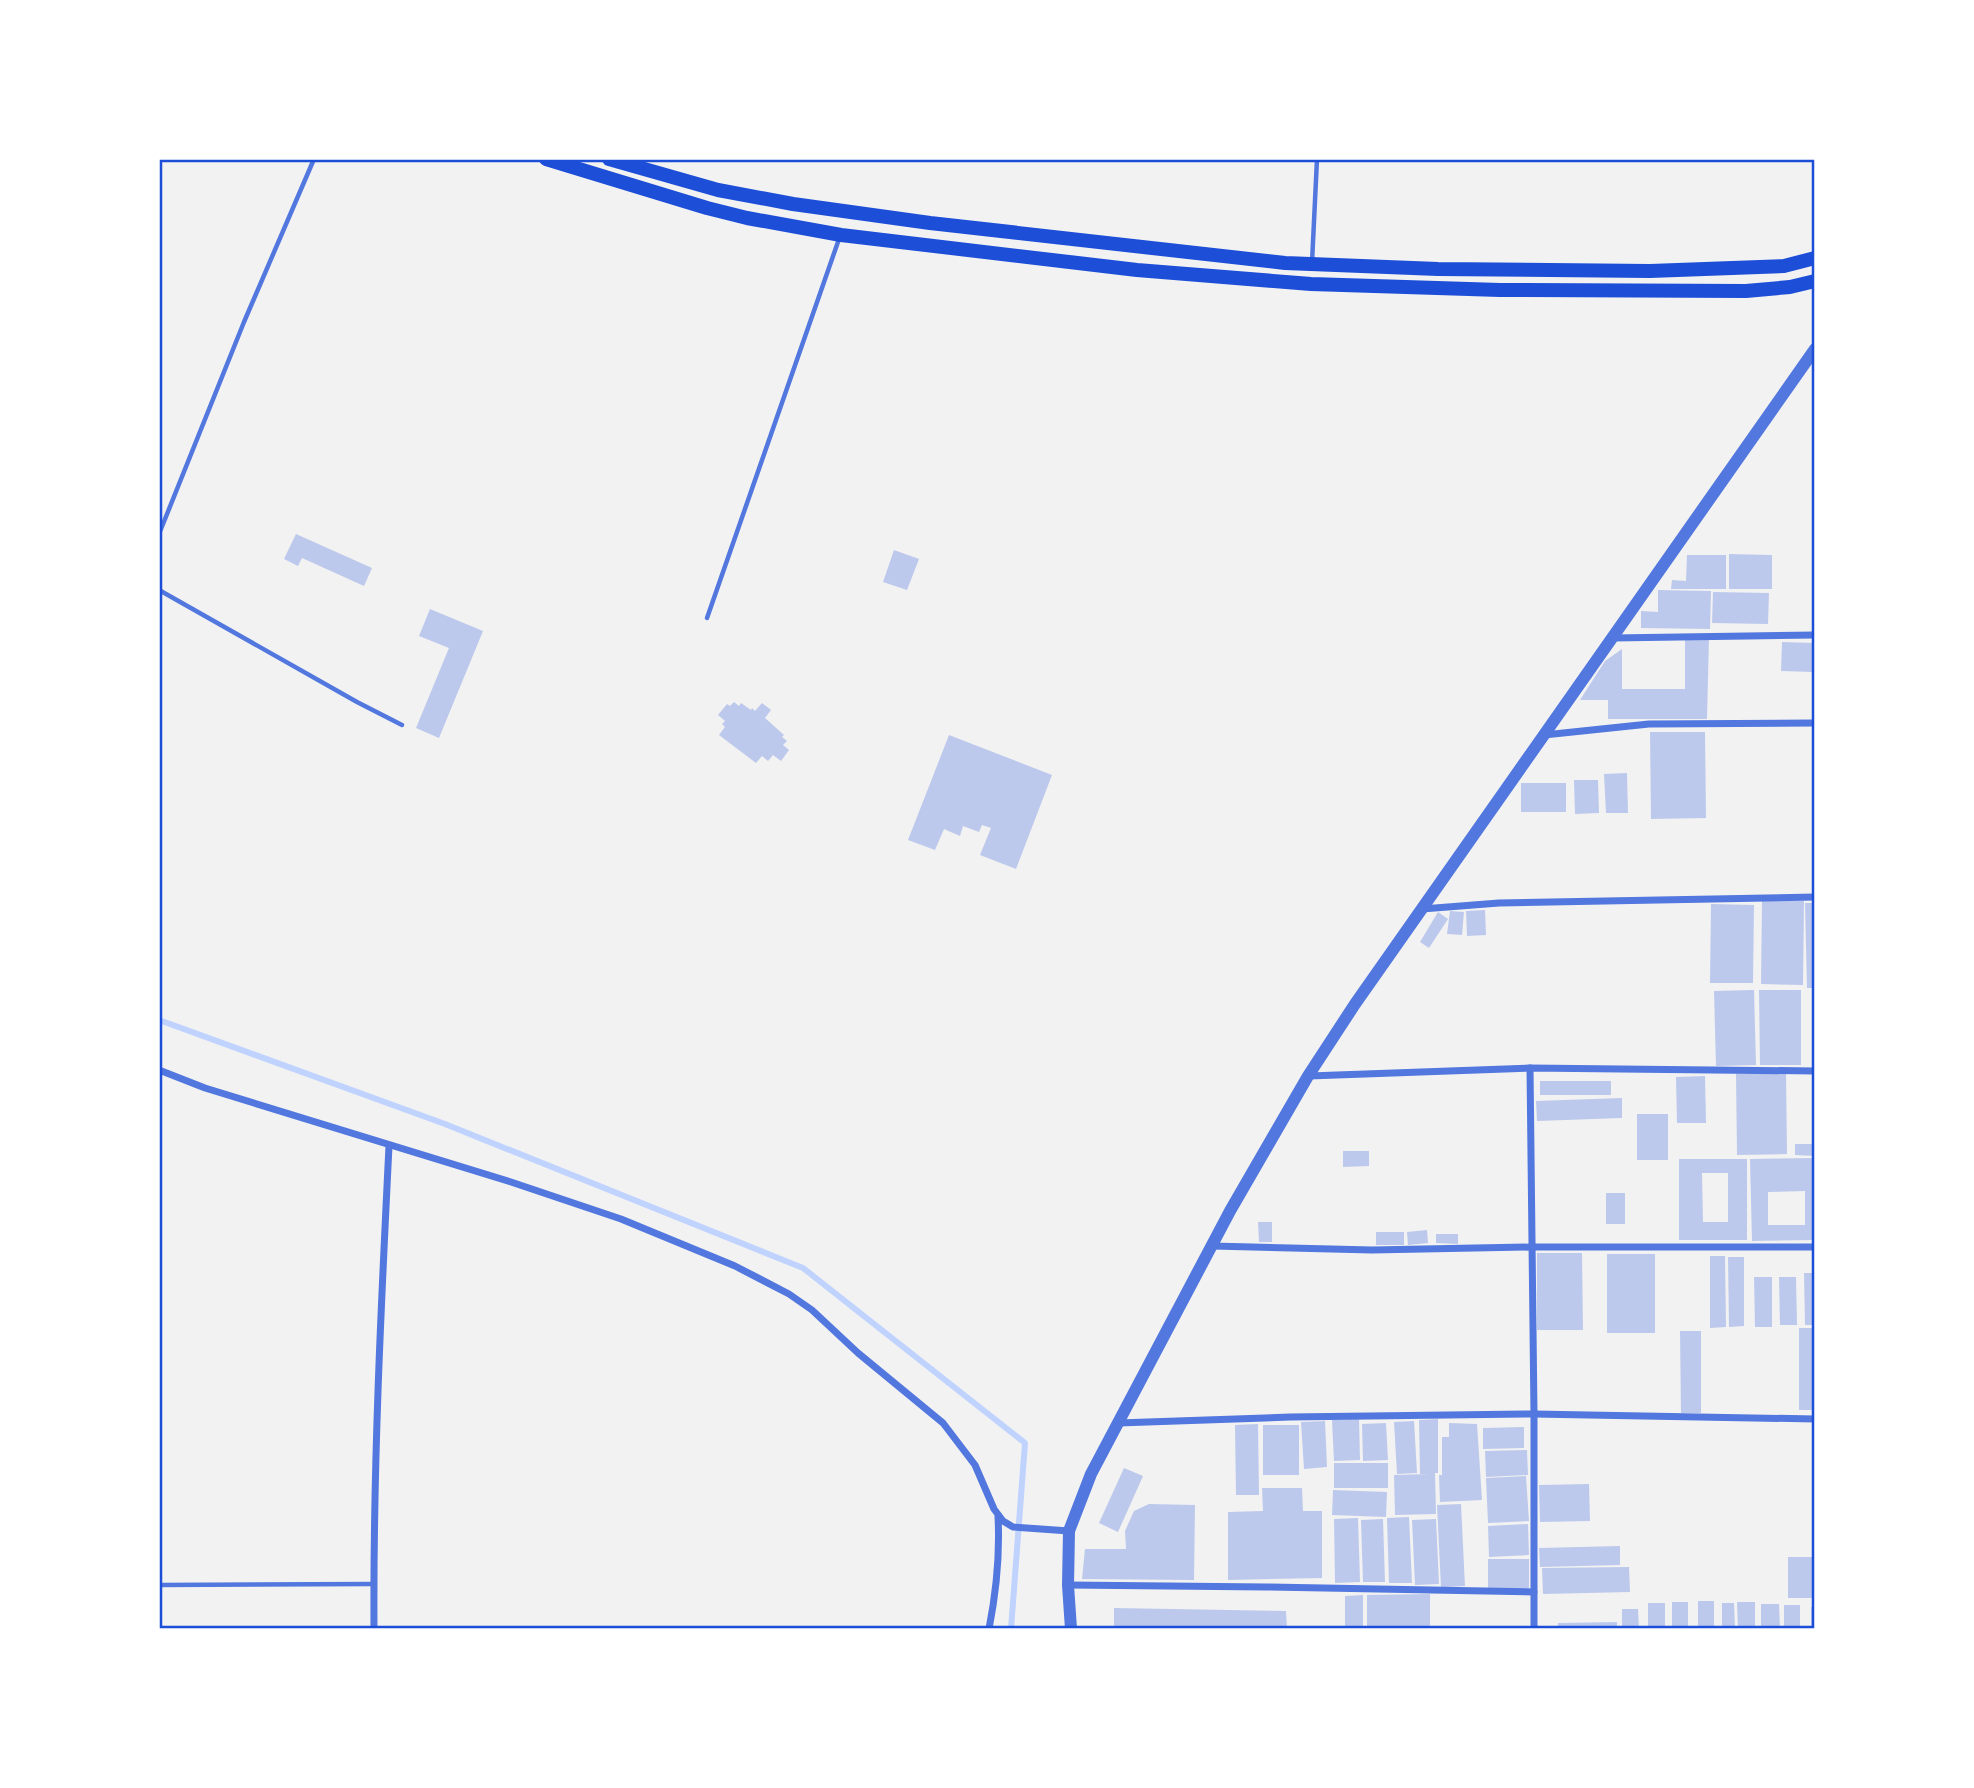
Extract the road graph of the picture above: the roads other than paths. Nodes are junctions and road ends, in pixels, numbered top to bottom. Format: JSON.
{"nodes":[{"id":1,"x":314,"y":159,"type":"edge"},
{"id":2,"x":546,"y":159,"type":"edge"},
{"id":3,"x":609,"y":159,"type":"edge"},
{"id":4,"x":1317,"y":159,"type":"edge"},
{"id":5,"x":841,"y":235,"type":"junction"},
{"id":6,"x":1815,"y":258,"type":"edge"},
{"id":7,"x":1312,"y":264,"type":"junction"},
{"id":8,"x":1815,"y":281,"type":"edge"},
{"id":9,"x":1815,"y":349,"type":"edge"},
{"id":10,"x":159,"y":534,"type":"edge"},
{"id":11,"x":159,"y":590,"type":"edge"},
{"id":12,"x":707,"y":618,"type":"dead end"},
{"id":13,"x":1815,"y":635,"type":"edge"},
{"id":14,"x":1612,"y":638,"type":"junction"},
{"id":15,"x":1815,"y":723,"type":"edge"},
{"id":16,"x":402,"y":725,"type":"dead end"},
{"id":17,"x":1544,"y":735,"type":"junction"},
{"id":18,"x":1815,"y":897,"type":"edge"},
{"id":19,"x":1422,"y":909,"type":"junction"},
{"id":20,"x":1530,"y":1068,"type":"junction"},
{"id":21,"x":159,"y":1070,"type":"edge"},
{"id":22,"x":1815,"y":1071,"type":"edge"},
{"id":23,"x":1308,"y":1076,"type":"junction"},
{"id":24,"x":389,"y":1146,"type":"junction"},
{"id":25,"x":1212,"y":1246,"type":"junction"},
{"id":26,"x":1531,"y":1247,"type":"junction"},
{"id":27,"x":1815,"y":1247,"type":"edge"},
{"id":28,"x":1534,"y":1414,"type":"junction"},
{"id":29,"x":1815,"y":1419,"type":"edge"},
{"id":30,"x":1118,"y":1423,"type":"junction"},
{"id":31,"x":998,"y":1517,"type":"junction"},
{"id":32,"x":1064,"y":1531,"type":"junction"},
{"id":33,"x":373,"y":1584,"type":"junction"},
{"id":34,"x":159,"y":1585,"type":"edge"},
{"id":35,"x":1068,"y":1585,"type":"junction"},
{"id":36,"x":1534,"y":1592,"type":"junction"},
{"id":37,"x":374,"y":1629,"type":"edge"},
{"id":38,"x":989,"y":1629,"type":"edge"},
{"id":39,"x":1071,"y":1629,"type":"edge"},
{"id":40,"x":1534,"y":1629,"type":"edge"}],
"edges":[{"from":1,"to":10,"type":"lane"},
{"from":2,"to":5,"type":"main road"},
{"from":3,"to":7,"type":"main road"},
{"from":4,"to":7,"type":"lane"},
{"from":5,"to":8,"type":"main road"},
{"from":5,"to":12,"type":"lane"},
{"from":6,"to":7,"type":"main road"},
{"from":9,"to":14,"type":"street"},
{"from":11,"to":16,"type":"lane"},
{"from":13,"to":14,"type":"street"},
{"from":14,"to":17,"type":"street"},
{"from":15,"to":17,"type":"street"},
{"from":17,"to":19,"type":"street"},
{"from":18,"to":19,"type":"street"},
{"from":19,"to":23,"type":"street"},
{"from":20,"to":22,"type":"street"},
{"from":20,"to":23,"type":"street"},
{"from":20,"to":26,"type":"street"},
{"from":21,"to":24,"type":"street"},
{"from":23,"to":25,"type":"street"},
{"from":24,"to":31,"type":"street"},
{"from":24,"to":33,"type":"street"},
{"from":25,"to":26,"type":"street"},
{"from":25,"to":30,"type":"street"},
{"from":26,"to":27,"type":"street"},
{"from":26,"to":28,"type":"street"},
{"from":28,"to":29,"type":"street"},
{"from":28,"to":30,"type":"street"},
{"from":28,"to":36,"type":"street"},
{"from":30,"to":32,"type":"street"},
{"from":31,"to":32,"type":"street"},
{"from":31,"to":38,"type":"street"},
{"from":32,"to":35,"type":"street"},
{"from":33,"to":34,"type":"lane"},
{"from":33,"to":37,"type":"street"},
{"from":35,"to":36,"type":"street"},
{"from":35,"to":39,"type":"street"},
{"from":36,"to":40,"type":"street"}]}
